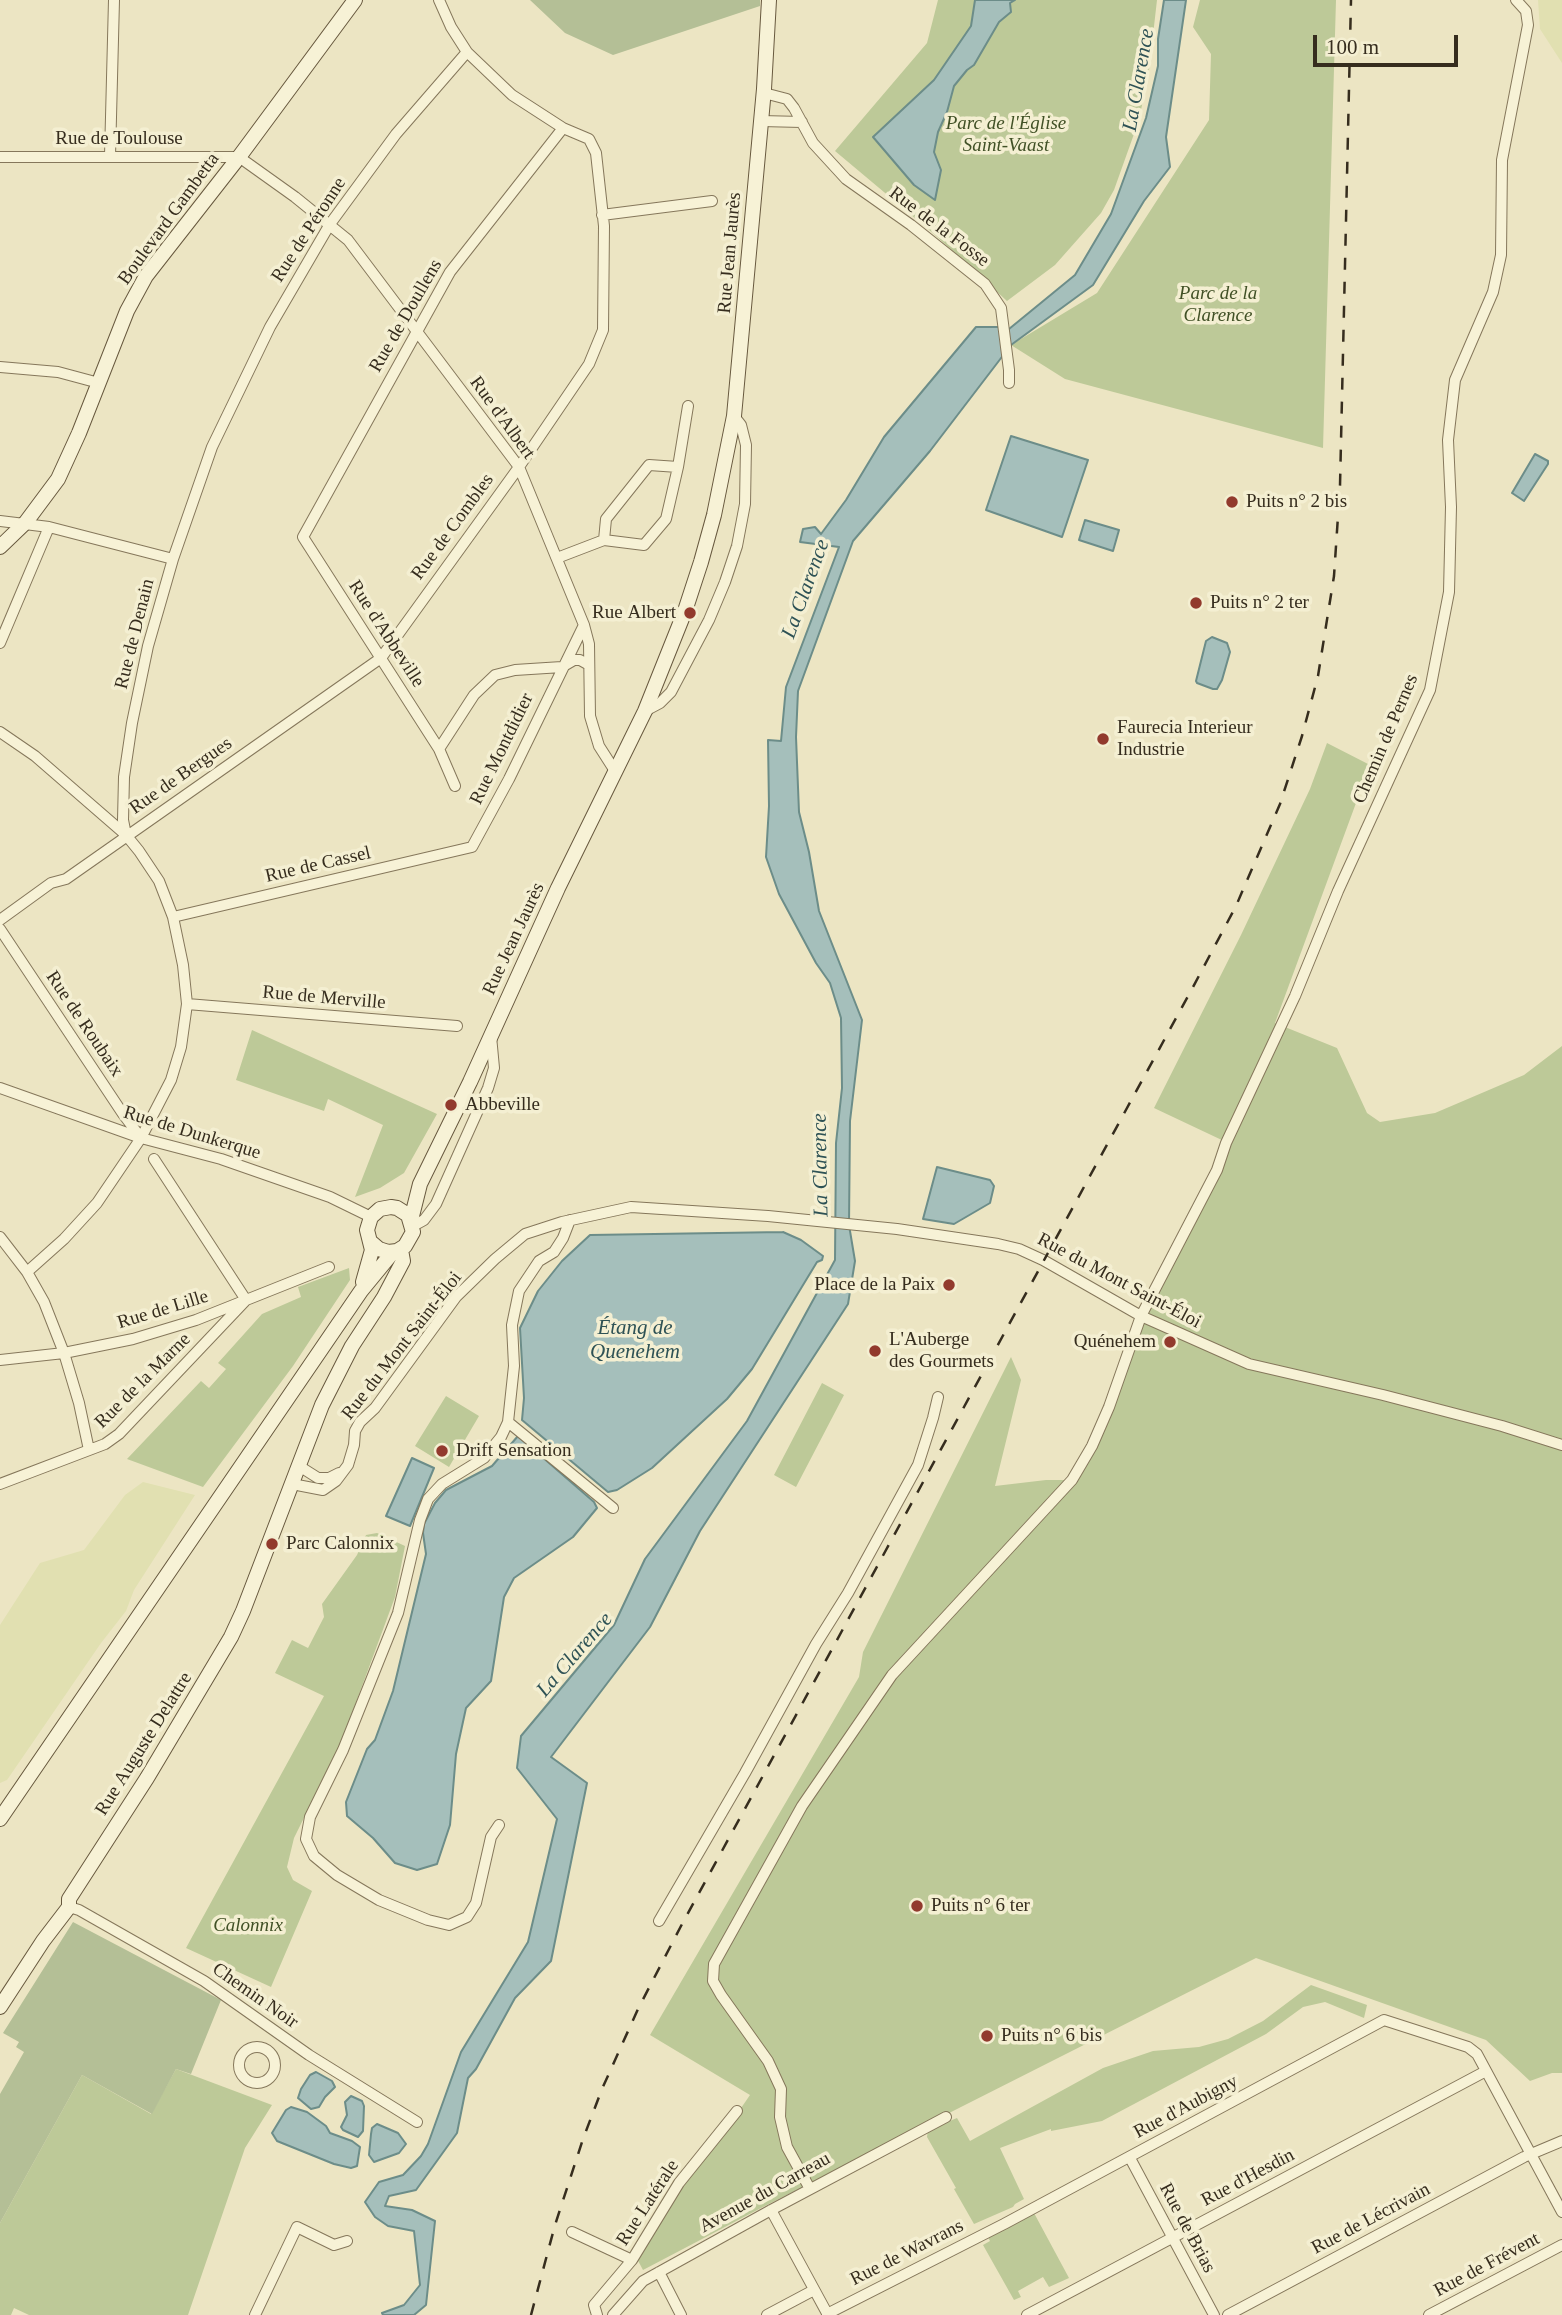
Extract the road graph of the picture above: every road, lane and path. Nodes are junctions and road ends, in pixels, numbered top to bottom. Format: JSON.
{"nodes":[{"id":1,"x":114,"y":0,"type":"edge"},
{"id":2,"x":355,"y":0,"type":"edge"},
{"id":3,"x":439,"y":0,"type":"edge"},
{"id":4,"x":769,"y":0,"type":"edge"},
{"id":5,"x":1516,"y":0,"type":"edge"},
{"id":6,"x":467,"y":52,"type":"junction"},
{"id":7,"x":764,"y":93,"type":"junction"},
{"id":8,"x":761,"y":121,"type":"junction"},
{"id":9,"x":802,"y":122,"type":"junction"},
{"id":10,"x":563,"y":128,"type":"junction"},
{"id":11,"x":110,"y":156,"type":"junction"},
{"id":12,"x":0,"y":157,"type":"edge"},
{"id":13,"x":239,"y":157,"type":"junction"},
{"id":14,"x":712,"y":201,"type":"dead end"},
{"id":15,"x":602,"y":215,"type":"junction"},
{"id":16,"x":330,"y":224,"type":"junction"},
{"id":17,"x":416,"y":332,"type":"junction"},
{"id":18,"x":0,"y":367,"type":"edge"},
{"id":19,"x":99,"y":383,"type":"junction"},
{"id":20,"x":1009,"y":383,"type":"dead end"},
{"id":21,"x":688,"y":406,"type":"dead end"},
{"id":22,"x":734,"y":416,"type":"junction"},
{"id":23,"x":212,"y":447,"type":"joint"},
{"id":24,"x":519,"y":467,"type":"junction"},
{"id":25,"x":677,"y":467,"type":"junction"},
{"id":26,"x":0,"y":521,"type":"edge"},
{"id":27,"x":26,"y":522,"type":"junction"},
{"id":28,"x":49,"y":527,"type":"junction"},
{"id":29,"x":303,"y":537,"type":"joint"},
{"id":30,"x":604,"y":540,"type":"junction"},
{"id":31,"x":0,"y":547,"type":"edge"},
{"id":32,"x":557,"y":558,"type":"junction"},
{"id":33,"x":173,"y":559,"type":"junction"},
{"id":34,"x":584,"y":625,"type":"junction"},
{"id":35,"x":0,"y":643,"type":"edge"},
{"id":36,"x":381,"y":657,"type":"junction"},
{"id":37,"x":589,"y":665,"type":"junction"},
{"id":38,"x":562,"y":667,"type":"junction"},
{"id":39,"x":645,"y":711,"type":"junction"},
{"id":40,"x":0,"y":732,"type":"edge"},
{"id":41,"x":439,"y":749,"type":"junction"},
{"id":42,"x":615,"y":771,"type":"junction"},
{"id":43,"x":455,"y":786,"type":"dead end"},
{"id":44,"x":126,"y":835,"type":"junction"},
{"id":45,"x":472,"y":847,"type":"joint"},
{"id":46,"x":173,"y":917,"type":"junction"},
{"id":47,"x":0,"y":920,"type":"edge"},
{"id":48,"x":0,"y":929,"type":"edge"},
{"id":49,"x":187,"y":1004,"type":"junction"},
{"id":50,"x":457,"y":1026,"type":"dead end"},
{"id":51,"x":491,"y":1036,"type":"junction"},
{"id":52,"x":0,"y":1088,"type":"edge"},
{"id":53,"x":141,"y":1138,"type":"junction"},
{"id":54,"x":154,"y":1159,"type":"dead end"},
{"id":55,"x":420,"y":1184,"type":"junction"},
{"id":56,"x":391,"y":1207,"type":"junction"},
{"id":57,"x":371,"y":1217,"type":"junction"},
{"id":58,"x":570,"y":1220,"type":"junction"},
{"id":59,"x":412,"y":1223,"type":"junction"},
{"id":60,"x":0,"y":1237,"type":"edge"},
{"id":61,"x":372,"y":1243,"type":"junction"},
{"id":62,"x":397,"y":1251,"type":"junction"},
{"id":63,"x":329,"y":1267,"type":"dead end"},
{"id":64,"x":27,"y":1272,"type":"junction"},
{"id":65,"x":361,"y":1291,"type":"junction"},
{"id":66,"x":246,"y":1300,"type":"junction"},
{"id":67,"x":1141,"y":1316,"type":"junction"},
{"id":68,"x":64,"y":1353,"type":"junction"},
{"id":69,"x":0,"y":1360,"type":"edge"},
{"id":70,"x":938,"y":1397,"type":"dead end"},
{"id":71,"x":508,"y":1422,"type":"junction"},
{"id":72,"x":1562,"y":1445,"type":"edge"},
{"id":73,"x":89,"y":1450,"type":"junction"},
{"id":74,"x":299,"y":1466,"type":"junction"},
{"id":75,"x":344,"y":1470,"type":"junction"},
{"id":76,"x":0,"y":1485,"type":"edge"},
{"id":77,"x":292,"y":1485,"type":"junction"},
{"id":78,"x":613,"y":1508,"type":"dead end"},
{"id":79,"x":0,"y":1819,"type":"edge"},
{"id":80,"x":499,"y":1825,"type":"dead end"},
{"id":81,"x":69,"y":1907,"type":"junction"},
{"id":82,"x":659,"y":1921,"type":"dead end"},
{"id":83,"x":0,"y":2007,"type":"edge"},
{"id":84,"x":275,"y":2032,"type":"junction"},
{"id":85,"x":265,"y":2048,"type":"dead end"},
{"id":86,"x":1486,"y":2071,"type":"junction"},
{"id":87,"x":737,"y":2110,"type":"dead end"},
{"id":88,"x":946,"y":2117,"type":"dead end"},
{"id":89,"x":417,"y":2122,"type":"dead end"},
{"id":90,"x":1562,"y":2141,"type":"edge"},
{"id":91,"x":1531,"y":2155,"type":"junction"},
{"id":92,"x":1130,"y":2158,"type":"junction"},
{"id":93,"x":810,"y":2189,"type":"junction"},
{"id":94,"x":771,"y":2210,"type":"junction"},
{"id":95,"x":1562,"y":2212,"type":"edge"},
{"id":96,"x":1004,"y":2224,"type":"joint"},
{"id":97,"x":572,"y":2232,"type":"dead end"},
{"id":98,"x":1173,"y":2238,"type":"junction"},
{"id":99,"x":347,"y":2241,"type":"dead end"},
{"id":100,"x":1562,"y":2245,"type":"edge"},
{"id":101,"x":632,"y":2260,"type":"junction"},
{"id":102,"x":659,"y":2272,"type":"junction"},
{"id":103,"x":814,"y":2290,"type":"junction"},
{"id":104,"x":827,"y":2314,"type":"edge"},
{"id":105,"x":255,"y":2315,"type":"edge"},
{"id":106,"x":597,"y":2315,"type":"edge"},
{"id":107,"x":613,"y":2315,"type":"edge"},
{"id":108,"x":681,"y":2315,"type":"edge"},
{"id":109,"x":767,"y":2315,"type":"edge"},
{"id":110,"x":1027,"y":2315,"type":"edge"},
{"id":111,"x":1214,"y":2315,"type":"edge"},
{"id":112,"x":1228,"y":2315,"type":"edge"},
{"id":113,"x":1429,"y":2315,"type":"edge"}],
"edges":[{"from":1,"to":11,"type":"street"},
{"from":2,"to":13,"type":"main road","name":"Boulevard Gambetta"},
{"from":3,"to":6,"type":"street"},
{"from":4,"to":7,"type":"main road","name":"Rue Jean Jaurès"},
{"from":5,"to":67,"type":"street","name":"Chemin de Pernes"},
{"from":6,"to":10,"type":"street"},
{"from":6,"to":16,"type":"street","name":"Rue de Péronne"},
{"from":7,"to":8,"type":"main road","name":"Rue Jean Jaurès"},
{"from":7,"to":9,"type":"street","name":"Rue de la Fosse"},
{"from":8,"to":9,"type":"street"},
{"from":8,"to":22,"type":"main road","name":"Rue Jean Jaurès"},
{"from":9,"to":20,"type":"street","name":"Rue de la Fosse"},
{"from":10,"to":15,"type":"street","name":"Rue de Combles"},
{"from":10,"to":17,"type":"street","name":"Rue de Doullens"},
{"from":11,"to":12,"type":"street","name":"Rue de Toulouse"},
{"from":11,"to":13,"type":"street","name":"Rue de Toulouse"},
{"from":13,"to":16,"type":"street","name":"Rue d'Albert"},
{"from":13,"to":19,"type":"main road","name":"Boulevard Gambetta"},
{"from":14,"to":15,"type":"street"},
{"from":15,"to":24,"type":"street","name":"Rue de Combles"},
{"from":16,"to":17,"type":"street","name":"Rue d'Albert"},
{"from":16,"to":23,"type":"street","name":"Rue de Péronne"},
{"from":17,"to":24,"type":"street","name":"Rue d'Albert"},
{"from":17,"to":29,"type":"street","name":"Rue de Doullens"},
{"from":18,"to":19,"type":"street"},
{"from":19,"to":27,"type":"main road","name":"Boulevard Gambetta"},
{"from":21,"to":25,"type":"street"},
{"from":22,"to":39,"type":"main road","name":"Rue Jean Jaurès"},
{"from":22,"to":39,"type":"street","name":"Rue Jean Jaurès"},
{"from":23,"to":33,"type":"street","name":"Rue de Denain"},
{"from":24,"to":32,"type":"street","name":"Rue d'Albert"},
{"from":24,"to":36,"type":"street","name":"Rue de Combles"},
{"from":25,"to":30,"type":"street"},
{"from":25,"to":30,"type":"street"},
{"from":26,"to":27,"type":"street"},
{"from":27,"to":28,"type":"street"},
{"from":27,"to":31,"type":"main road","name":"Boulevard Gambetta"},
{"from":28,"to":33,"type":"street"},
{"from":28,"to":35,"type":"street"},
{"from":29,"to":36,"type":"street","name":"Rue d'Abbeville"},
{"from":30,"to":32,"type":"street"},
{"from":32,"to":34,"type":"street","name":"Rue d'Albert"},
{"from":33,"to":44,"type":"street","name":"Rue de Denain"},
{"from":34,"to":37,"type":"street","name":"Rue d'Albert"},
{"from":34,"to":38,"type":"street","name":"Rue Montdidier"},
{"from":36,"to":41,"type":"street","name":"Rue d'Abbeville"},
{"from":36,"to":44,"type":"street","name":"Rue de Bergues"},
{"from":37,"to":38,"type":"street"},
{"from":37,"to":42,"type":"street","name":"Rue d'Albert"},
{"from":38,"to":41,"type":"street"},
{"from":38,"to":45,"type":"street","name":"Rue Montdidier"},
{"from":39,"to":42,"type":"main road","name":"Rue Jean Jaurès"},
{"from":40,"to":44,"type":"street"},
{"from":41,"to":43,"type":"street","name":"Rue d'Abbeville"},
{"from":42,"to":51,"type":"main road","name":"Rue Jean Jaurès"},
{"from":44,"to":46,"type":"street"},
{"from":44,"to":47,"type":"street","name":"Rue de Bergues"},
{"from":45,"to":46,"type":"street","name":"Rue de Cassel"},
{"from":46,"to":49,"type":"street"},
{"from":48,"to":53,"type":"street","name":"Rue de Roubaix"},
{"from":49,"to":50,"type":"street","name":"Rue de Merville"},
{"from":49,"to":53,"type":"street"},
{"from":51,"to":55,"type":"main road","name":"Rue Jean Jaurès"},
{"from":51,"to":59,"type":"street"},
{"from":52,"to":53,"type":"street","name":"Rue de Dunkerque"},
{"from":53,"to":57,"type":"street","name":"Rue de Dunkerque"},
{"from":53,"to":64,"type":"street"},
{"from":54,"to":66,"type":"street"},
{"from":55,"to":56,"type":"main road","name":"Rue Jean Jaurès"},
{"from":55,"to":59,"type":"main road","name":"Rue Jean Jaurès"},
{"from":56,"to":57,"type":"main road"},
{"from":56,"to":59,"type":"main road"},
{"from":57,"to":61,"type":"main road"},
{"from":58,"to":67,"type":"street","name":"Rue du Mont Saint-Éloi"},
{"from":58,"to":71,"type":"street"},
{"from":58,"to":75,"type":"street","name":"Rue du Mont Saint-Éloi"},
{"from":59,"to":62,"type":"main road"},
{"from":60,"to":64,"type":"street"},
{"from":61,"to":62,"type":"main road"},
{"from":61,"to":65,"type":"main road"},
{"from":62,"to":65,"type":"main road"},
{"from":62,"to":74,"type":"main road","name":"Rue Auguste Delattre"},
{"from":63,"to":66,"type":"street","name":"Rue de Lille"},
{"from":64,"to":68,"type":"street"},
{"from":65,"to":79,"type":"main road"},
{"from":66,"to":68,"type":"street","name":"Rue de Lille"},
{"from":66,"to":73,"type":"street","name":"Rue de la Marne"},
{"from":67,"to":72,"type":"street","name":"Rue du Mont Saint-Éloi"},
{"from":67,"to":93,"type":"street","name":"Chemin de Pernes"},
{"from":68,"to":69,"type":"street","name":"Rue de Lille"},
{"from":68,"to":73,"type":"street"},
{"from":70,"to":82,"type":"street"},
{"from":71,"to":78,"type":"street"},
{"from":71,"to":80,"type":"street"},
{"from":73,"to":76,"type":"street","name":"Rue de la Marne"},
{"from":74,"to":75,"type":"street"},
{"from":74,"to":77,"type":"main road","name":"Rue Auguste Delattre"},
{"from":75,"to":77,"type":"street"},
{"from":77,"to":81,"type":"main road","name":"Rue Auguste Delattre"},
{"from":81,"to":83,"type":"main road","name":"Rue Auguste Delattre"},
{"from":81,"to":84,"type":"street","name":"Chemin Noir"},
{"from":84,"to":85,"type":"street"},
{"from":84,"to":89,"type":"street","name":"Chemin Noir"},
{"from":86,"to":91,"type":"street"},
{"from":86,"to":92,"type":"street","name":"Rue d'Aubigny"},
{"from":86,"to":98,"type":"street","name":"Rue d'Hesdin"},
{"from":87,"to":101,"type":"street","name":"Rue Latérale"},
{"from":88,"to":93,"type":"street","name":"Avenue du Carreau"},
{"from":90,"to":91,"type":"street","name":"Rue de Lécrivain"},
{"from":91,"to":95,"type":"street"},
{"from":91,"to":112,"type":"street","name":"Rue de Lécrivain"},
{"from":92,"to":96,"type":"street","name":"Rue d'Aubigny"},
{"from":92,"to":98,"type":"street","name":"Rue de Brias"},
{"from":93,"to":94,"type":"street","name":"Avenue du Carreau"},
{"from":94,"to":102,"type":"street","name":"Avenue du Carreau"},
{"from":94,"to":103,"type":"street"},
{"from":96,"to":104,"type":"street","name":"Rue de Wavrans"},
{"from":97,"to":101,"type":"street"},
{"from":98,"to":110,"type":"street","name":"Rue d'Hesdin"},
{"from":98,"to":111,"type":"street","name":"Rue de Brias"},
{"from":99,"to":105,"type":"street"},
{"from":100,"to":113,"type":"street","name":"Rue de Frévent"},
{"from":101,"to":106,"type":"street","name":"Rue Latérale"},
{"from":102,"to":107,"type":"street","name":"Avenue du Carreau"},
{"from":102,"to":108,"type":"street"},
{"from":103,"to":104,"type":"street"},
{"from":103,"to":109,"type":"street"}]}
